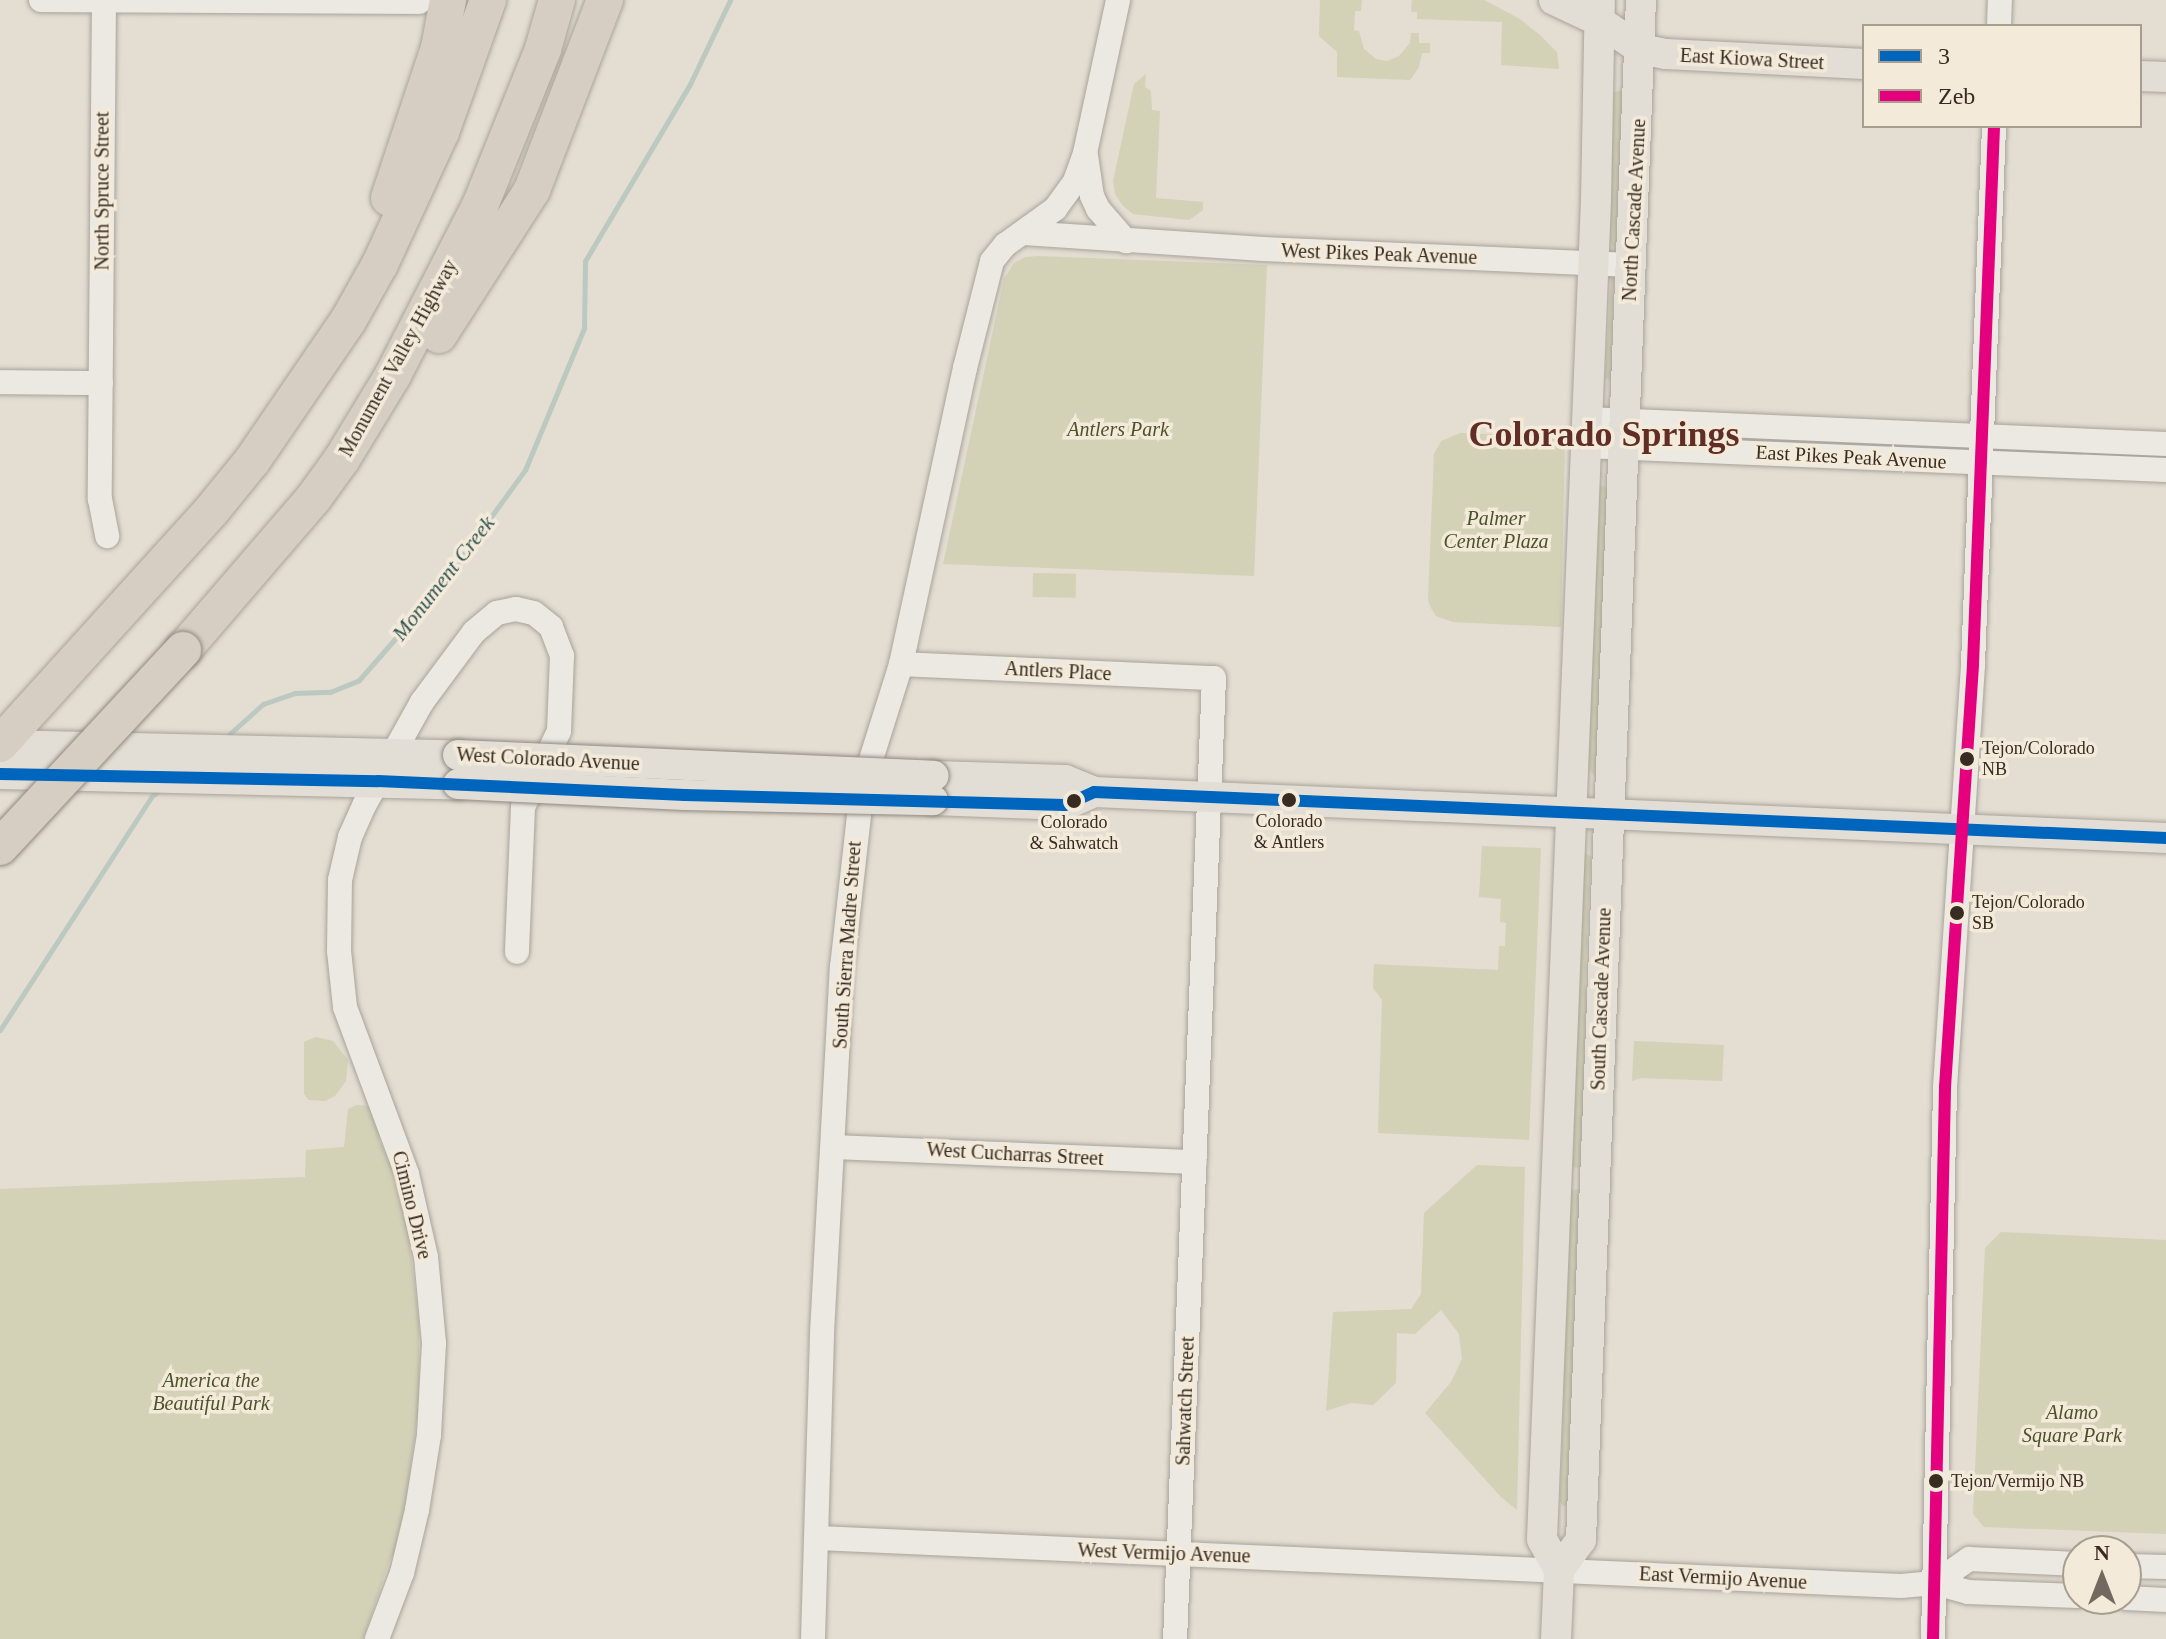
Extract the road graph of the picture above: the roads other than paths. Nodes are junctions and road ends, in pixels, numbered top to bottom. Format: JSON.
{"nodes":[{"id":1,"x":41,"y":0,"type":"edge"},
{"id":2,"x":104,"y":0,"type":"edge"},
{"id":3,"x":488,"y":0,"type":"edge"},
{"id":4,"x":557,"y":0,"type":"edge"},
{"id":5,"x":605,"y":0,"type":"edge"},
{"id":6,"x":1118,"y":0,"type":"edge"},
{"id":7,"x":1554,"y":0,"type":"edge"},
{"id":8,"x":1641,"y":0,"type":"edge"},
{"id":9,"x":2000,"y":0,"type":"edge"},
{"id":10,"x":433,"y":1,"type":"edge"},
{"id":11,"x":1600,"y":10,"type":"edge"},
{"id":12,"x":1999,"y":24,"type":"edge"},
{"id":13,"x":1640,"y":49,"type":"junction"},
{"id":14,"x":1862,"y":64,"type":"edge"},
{"id":15,"x":2142,"y":76,"type":"edge"},
{"id":16,"x":2166,"y":77,"type":"edge"},
{"id":17,"x":1994,"y":128,"type":"edge"},
{"id":18,"x":1085,"y":153,"type":"junction"},
{"id":19,"x":1024,"y":233,"type":"junction"},
{"id":20,"x":1126,"y":241,"type":"junction"},
{"id":21,"x":1592,"y":263,"type":"junction"},
{"id":22,"x":1632,"y":265,"type":"junction"},
{"id":23,"x":0,"y":382,"type":"edge"},
{"id":24,"x":101,"y":383,"type":"junction"},
{"id":25,"x":288,"y":409,"type":"junction"},
{"id":26,"x":1732,"y":425,"type":"junction"},
{"id":27,"x":1586,"y":433,"type":"junction"},
{"id":28,"x":1625,"y":434,"type":"junction"},
{"id":29,"x":1982,"y":436,"type":"junction"},
{"id":30,"x":2158,"y":443,"type":"edge"},
{"id":31,"x":1731,"y":451,"type":"junction"},
{"id":32,"x":342,"y":459,"type":"junction"},
{"id":33,"x":1981,"y":463,"type":"junction"},
{"id":34,"x":2157,"y":469,"type":"edge"},
{"id":35,"x":107,"y":536,"type":"dead end"},
{"id":36,"x":901,"y":664,"type":"junction"},
{"id":37,"x":0,"y":744,"type":"edge"},
{"id":38,"x":395,"y":753,"type":"junction"},
{"id":39,"x":0,"y":774,"type":"edge"},
{"id":40,"x":378,"y":781,"type":"junction"},
{"id":41,"x":933,"y":788,"type":"junction"},
{"id":42,"x":1210,"y":797,"type":"junction"},
{"id":43,"x":1570,"y":813,"type":"junction"},
{"id":44,"x":1610,"y":814,"type":"junction"},
{"id":45,"x":1962,"y":829,"type":"junction"},
{"id":46,"x":2166,"y":838,"type":"edge"},
{"id":47,"x":0,"y":847,"type":"edge"},
{"id":48,"x":517,"y":952,"type":"dead end"},
{"id":49,"x":834,"y":1147,"type":"junction"},
{"id":50,"x":1195,"y":1162,"type":"junction"},
{"id":51,"x":1555,"y":1178,"type":"junction"},
{"id":52,"x":1596,"y":1180,"type":"junction"},
{"id":53,"x":818,"y":1538,"type":"junction"},
{"id":54,"x":1180,"y":1553,"type":"junction"},
{"id":55,"x":2062,"y":1563,"type":"edge"},
{"id":56,"x":2142,"y":1566,"type":"edge"},
{"id":57,"x":2166,"y":1567,"type":"edge"},
{"id":58,"x":1510,"y":1568,"type":"joint"},
{"id":59,"x":1559,"y":1570,"type":"junction"},
{"id":60,"x":1935,"y":1583,"type":"junction"},
{"id":61,"x":2062,"y":1595,"type":"edge"},
{"id":62,"x":2142,"y":1599,"type":"edge"},
{"id":63,"x":2166,"y":1600,"type":"edge"},
{"id":64,"x":377,"y":1639,"type":"edge"},
{"id":65,"x":813,"y":1639,"type":"edge"},
{"id":66,"x":1175,"y":1639,"type":"edge"},
{"id":67,"x":1556,"y":1639,"type":"edge"},
{"id":68,"x":1933,"y":1639,"type":"edge"}],
"edges":[{"from":1,"to":2,"type":"street"},
{"from":2,"to":10,"type":"street"},
{"from":2,"to":24,"type":"street","name":"North Spruce Street"},
{"from":3,"to":25,"type":"highway"},
{"from":4,"to":32,"type":"highway","name":"Monument Valley Highway"},
{"from":5,"to":32,"type":"highway"},
{"from":6,"to":18,"type":"street"},
{"from":7,"to":11,"type":"main road"},
{"from":8,"to":13,"type":"main road","name":"North Cascade Avenue"},
{"from":9,"to":12,"type":"street"},
{"from":10,"to":25,"type":"highway"},
{"from":11,"to":13,"type":"main road"},
{"from":11,"to":21,"type":"main road","name":"North Cascade Avenue"},
{"from":13,"to":14,"type":"main road","name":"East Kiowa Street"},
{"from":13,"to":22,"type":"main road","name":"North Cascade Avenue"},
{"from":15,"to":16,"type":"main road"},
{"from":17,"to":29,"type":"street"},
{"from":18,"to":19,"type":"street","name":"South Sierra Madre Street"},
{"from":18,"to":20,"type":"street"},
{"from":19,"to":20,"type":"street","name":"West Pikes Peak Avenue"},
{"from":19,"to":36,"type":"street","name":"South Sierra Madre Street"},
{"from":20,"to":21,"type":"street","name":"West Pikes Peak Avenue"},
{"from":21,"to":22,"type":"street","name":"West Pikes Peak Avenue"},
{"from":21,"to":27,"type":"main road","name":"North Cascade Avenue"},
{"from":22,"to":28,"type":"main road","name":"North Cascade Avenue"},
{"from":23,"to":24,"type":"street"},
{"from":24,"to":35,"type":"street","name":"North Spruce Street"},
{"from":25,"to":37,"type":"highway"},
{"from":26,"to":28,"type":"street","name":"East Pikes Peak Avenue"},
{"from":26,"to":29,"type":"street","name":"East Pikes Peak Avenue"},
{"from":26,"to":31,"type":"street"},
{"from":27,"to":28,"type":"street","name":"East Pikes Peak Avenue"},
{"from":27,"to":43,"type":"main road","name":"South Cascade Avenue"},
{"from":28,"to":31,"type":"street","name":"East Pikes Peak Avenue"},
{"from":28,"to":44,"type":"main road","name":"South Cascade Avenue"},
{"from":29,"to":30,"type":"street","name":"East Pikes Peak Avenue"},
{"from":29,"to":33,"type":"street"},
{"from":30,"to":34,"type":"street"},
{"from":31,"to":33,"type":"street","name":"East Pikes Peak Avenue"},
{"from":32,"to":47,"type":"highway","name":"Monument Valley Highway","bridge":true},
{"from":33,"to":34,"type":"street","name":"East Pikes Peak Avenue"},
{"from":33,"to":45,"type":"street"},
{"from":36,"to":42,"type":"street","name":"Antlers Place"},
{"from":36,"to":49,"type":"street","name":"South Sierra Madre Street"},
{"from":37,"to":38,"type":"main road","name":"West Colorado Avenue"},
{"from":38,"to":40,"type":"street","name":"Cimino Drive"},
{"from":38,"to":41,"type":"main road","name":"West Colorado Avenue","bridge":true},
{"from":38,"to":48,"type":"street","name":"Cimino Drive"},
{"from":39,"to":40,"type":"main road","name":"West Colorado Avenue"},
{"from":40,"to":41,"type":"main road","name":"West Colorado Avenue","bridge":true},
{"from":40,"to":64,"type":"street","name":"Cimino Drive"},
{"from":41,"to":42,"type":"main road","name":"West Colorado Avenue"},
{"from":42,"to":43,"type":"main road","name":"West Colorado Avenue"},
{"from":42,"to":50,"type":"street","name":"Sahwatch Street"},
{"from":43,"to":44,"type":"main road","name":"West Colorado Avenue"},
{"from":43,"to":51,"type":"main road","name":"South Cascade Avenue"},
{"from":44,"to":45,"type":"main road","name":"West Colorado Avenue"},
{"from":44,"to":52,"type":"main road","name":"South Cascade Avenue"},
{"from":45,"to":46,"type":"main road","name":"West Colorado Avenue"},
{"from":45,"to":60,"type":"street"},
{"from":49,"to":50,"type":"street","name":"West Cucharras Street"},
{"from":49,"to":53,"type":"street","name":"South Sierra Madre Street"},
{"from":50,"to":54,"type":"street","name":"Sahwatch Street"},
{"from":51,"to":52,"type":"street"},
{"from":51,"to":59,"type":"main road","name":"South Cascade Avenue"},
{"from":52,"to":59,"type":"main road","name":"South Cascade Avenue"},
{"from":53,"to":54,"type":"street","name":"West Vermijo Avenue"},
{"from":53,"to":65,"type":"street","name":"South Sierra Madre Street"},
{"from":54,"to":58,"type":"street","name":"West Vermijo Avenue"},
{"from":54,"to":66,"type":"street","name":"Sahwatch Street"},
{"from":55,"to":60,"type":"street"},
{"from":56,"to":57,"type":"street"},
{"from":58,"to":59,"type":"street","name":"East Vermijo Avenue"},
{"from":59,"to":60,"type":"street","name":"East Vermijo Avenue"},
{"from":59,"to":67,"type":"main road","name":"South Cascade Avenue"},
{"from":60,"to":61,"type":"street","name":"East Vermijo Avenue"},
{"from":60,"to":68,"type":"street"},
{"from":62,"to":63,"type":"street"}]}
